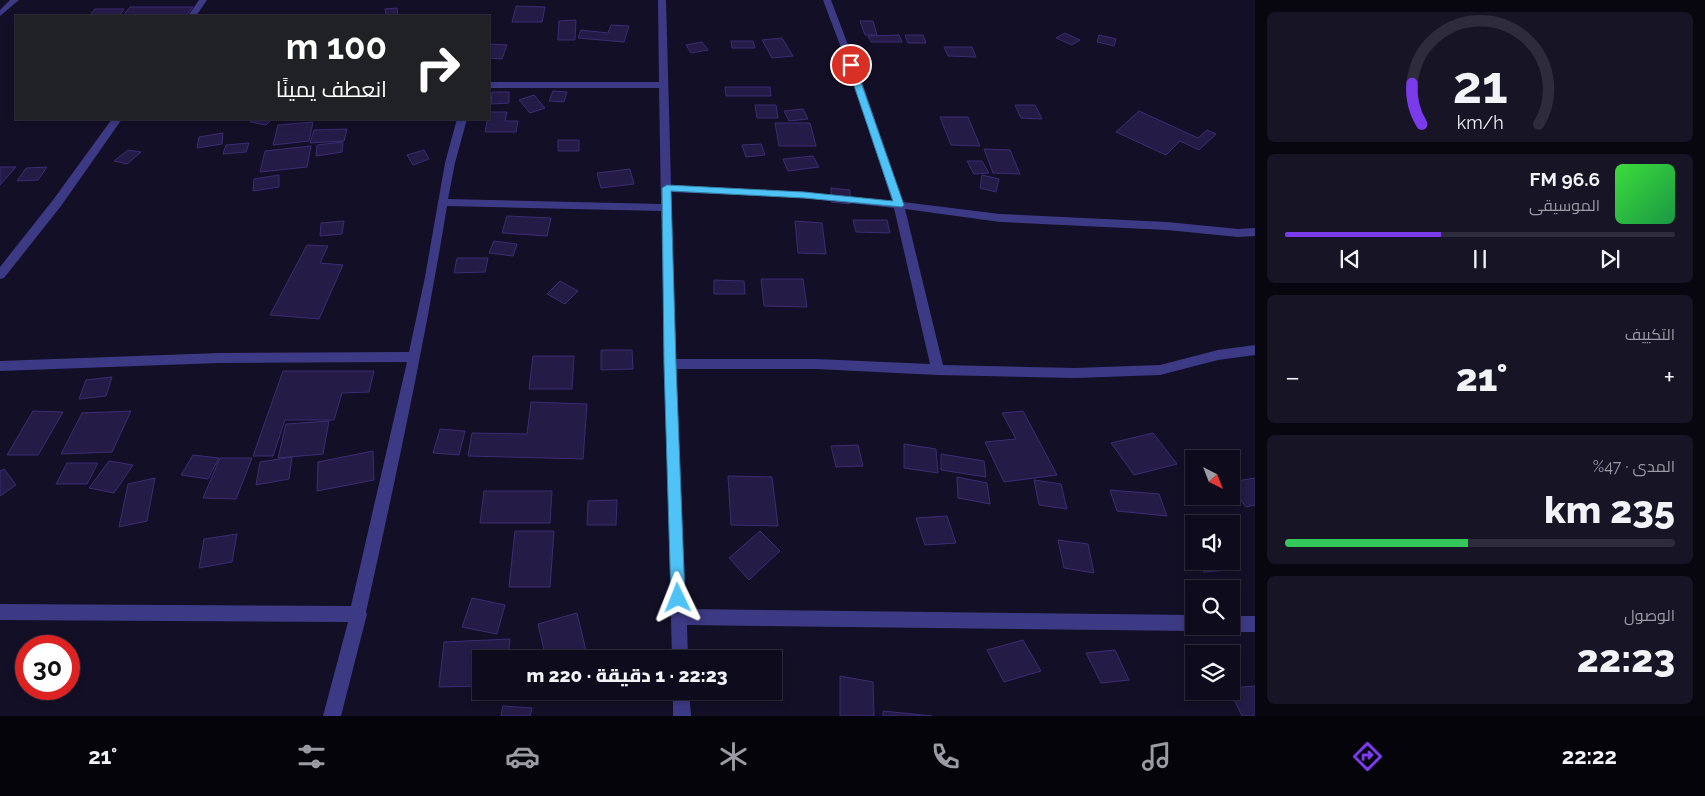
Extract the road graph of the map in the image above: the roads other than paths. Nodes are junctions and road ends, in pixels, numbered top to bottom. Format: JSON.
{"nodes":[{"id":1,"x":15,"y":0,"type":"edge"},
{"id":2,"x":203,"y":0,"type":"edge"},
{"id":3,"x":662,"y":0,"type":"edge"},
{"id":4,"x":826,"y":0,"type":"edge"},
{"id":5,"x":0,"y":14,"type":"edge"},
{"id":6,"x":193,"y":15,"type":"edge"},
{"id":7,"x":490,"y":85,"type":"edge"},
{"id":8,"x":665,"y":85,"type":"junction"},
{"id":9,"x":116,"y":120,"type":"edge"},
{"id":10,"x":462,"y":120,"type":"edge"},
{"id":11,"x":667,"y":188,"type":"junction"},
{"id":12,"x":442,"y":202,"type":"junction"},
{"id":13,"x":899,"y":205,"type":"junction"},
{"id":14,"x":666,"y":208,"type":"junction"},
{"id":15,"x":1255,"y":232,"type":"edge"},
{"id":16,"x":0,"y":275,"type":"edge"},
{"id":17,"x":1255,"y":350,"type":"edge"},
{"id":18,"x":413,"y":358,"type":"junction"},
{"id":19,"x":670,"y":364,"type":"junction"},
{"id":20,"x":0,"y":366,"type":"edge"},
{"id":21,"x":938,"y":370,"type":"junction"},
{"id":22,"x":0,"y":612,"type":"edge"},
{"id":23,"x":359,"y":614,"type":"junction"},
{"id":24,"x":678,"y":618,"type":"junction"},
{"id":25,"x":1185,"y":623,"type":"edge"},
{"id":26,"x":1240,"y":624,"type":"edge"},
{"id":27,"x":1255,"y":624,"type":"edge"},
{"id":28,"x":680,"y":650,"type":"edge"},
{"id":29,"x":681,"y":700,"type":"edge"},
{"id":30,"x":332,"y":716,"type":"edge"},
{"id":31,"x":682,"y":716,"type":"edge"}],
"edges":[{"from":1,"to":5,"type":"street"},
{"from":2,"to":6,"type":"street"},
{"from":3,"to":8,"type":"street"},
{"from":4,"to":13,"type":"street"},
{"from":7,"to":8,"type":"street"},
{"from":8,"to":11,"type":"street"},
{"from":9,"to":16,"type":"street"},
{"from":10,"to":12,"type":"street"},
{"from":11,"to":13,"type":"street"},
{"from":11,"to":14,"type":"street"},
{"from":12,"to":14,"type":"street"},
{"from":12,"to":18,"type":"street"},
{"from":13,"to":15,"type":"street"},
{"from":13,"to":21,"type":"street"},
{"from":14,"to":19,"type":"street"},
{"from":17,"to":21,"type":"street"},
{"from":18,"to":20,"type":"street"},
{"from":18,"to":23,"type":"street"},
{"from":19,"to":21,"type":"street"},
{"from":19,"to":24,"type":"street"},
{"from":22,"to":23,"type":"street"},
{"from":23,"to":30,"type":"street"},
{"from":24,"to":25,"type":"street"},
{"from":24,"to":28,"type":"street"},
{"from":26,"to":27,"type":"street"},
{"from":29,"to":31,"type":"street"}]}
